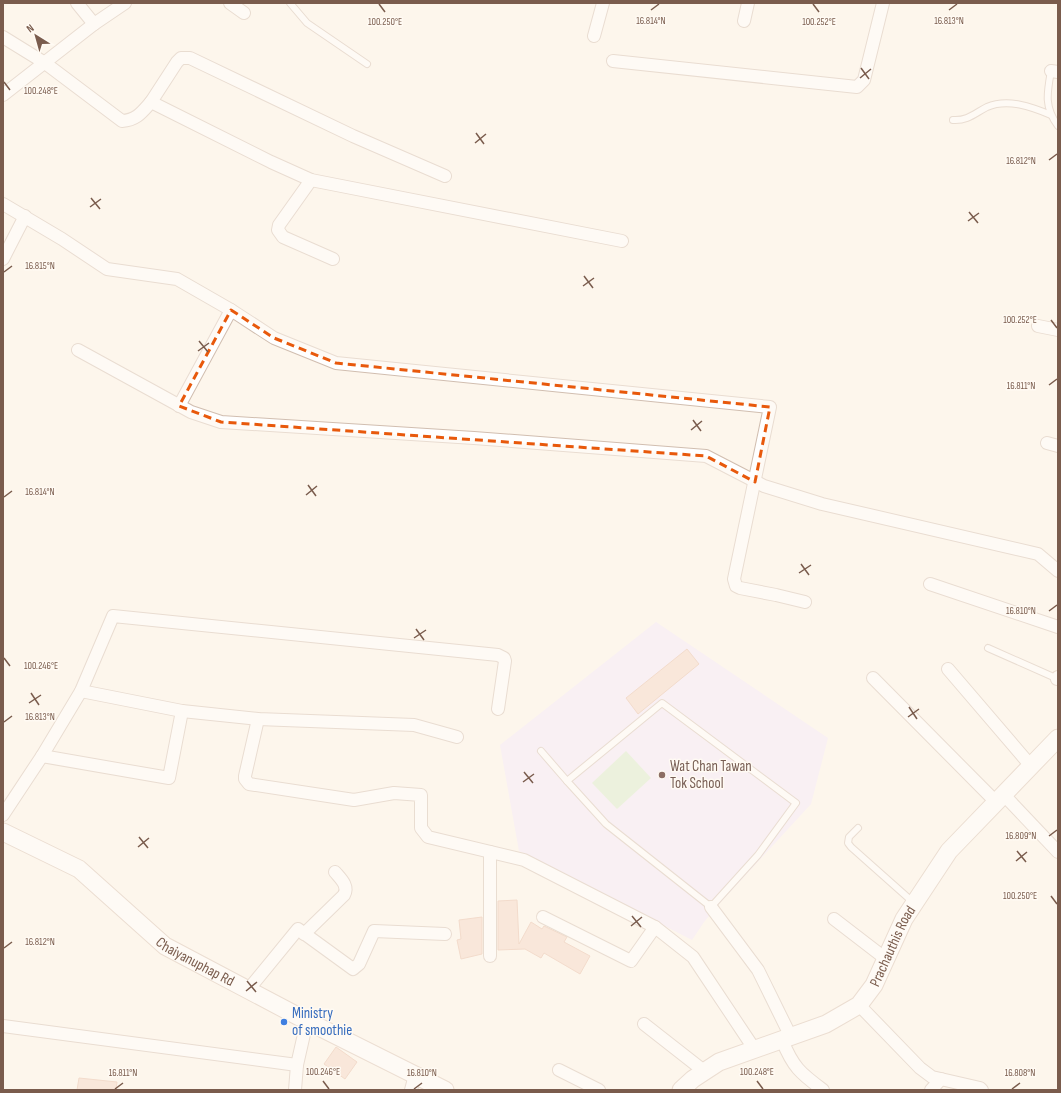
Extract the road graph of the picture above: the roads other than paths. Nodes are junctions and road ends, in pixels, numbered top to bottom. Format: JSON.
{"nodes":[{"id":1,"x":77,"y":3,"type":"edge"},
{"id":2,"x":125,"y":3,"type":"edge"},
{"id":3,"x":230,"y":3,"type":"edge"},
{"id":4,"x":290,"y":3,"type":"edge"},
{"id":5,"x":603,"y":3,"type":"edge"},
{"id":6,"x":748,"y":3,"type":"edge"},
{"id":7,"x":883,"y":3,"type":"edge"},
{"id":8,"x":244,"y":13,"type":"dead end"},
{"id":9,"x":744,"y":21,"type":"dead end"},
{"id":10,"x":94,"y":24,"type":"junction"},
{"id":11,"x":594,"y":36,"type":"dead end"},
{"id":12,"x":3,"y":37,"type":"edge"},
{"id":13,"x":613,"y":61,"type":"dead end"},
{"id":14,"x":45,"y":63,"type":"junction"},
{"id":15,"x":367,"y":64,"type":"dead end"},
{"id":16,"x":1055,"y":72,"type":"edge"},
{"id":17,"x":3,"y":95,"type":"edge"},
{"id":18,"x":151,"y":102,"type":"junction"},
{"id":19,"x":1051,"y":115,"type":"junction"},
{"id":20,"x":953,"y":120,"type":"dead end"},
{"id":21,"x":1058,"y":126,"type":"edge"},
{"id":22,"x":445,"y":176,"type":"dead end"},
{"id":23,"x":311,"y":180,"type":"junction"},
{"id":24,"x":3,"y":204,"type":"edge"},
{"id":25,"x":25,"y":216,"type":"junction"},
{"id":26,"x":622,"y":241,"type":"dead end"},
{"id":27,"x":3,"y":258,"type":"edge"},
{"id":28,"x":334,"y":259,"type":"dead end"},
{"id":29,"x":231,"y":310,"type":"junction"},
{"id":30,"x":1038,"y":326,"type":"dead end"},
{"id":31,"x":1058,"y":330,"type":"edge"},
{"id":32,"x":78,"y":350,"type":"dead end"},
{"id":33,"x":179,"y":406,"type":"junction"},
{"id":34,"x":755,"y":482,"type":"junction"},
{"id":35,"x":1058,"y":571,"type":"edge"},
{"id":36,"x":930,"y":584,"type":"dead end"},
{"id":37,"x":805,"y":602,"type":"dead end"},
{"id":38,"x":1058,"y":627,"type":"edge"},
{"id":39,"x":988,"y":648,"type":"dead end"},
{"id":40,"x":948,"y":669,"type":"dead end"},
{"id":41,"x":873,"y":678,"type":"dead end"},
{"id":42,"x":1058,"y":678,"type":"edge"},
{"id":43,"x":81,"y":691,"type":"junction"},
{"id":44,"x":498,"y":709,"type":"dead end"},
{"id":45,"x":182,"y":711,"type":"junction"},
{"id":46,"x":258,"y":719,"type":"junction"},
{"id":47,"x":457,"y":737,"type":"dead end"},
{"id":48,"x":1058,"y":738,"type":"edge"},
{"id":49,"x":541,"y":751,"type":"dead end"},
{"id":50,"x":42,"y":756,"type":"junction"},
{"id":51,"x":1031,"y":766,"type":"junction"},
{"id":52,"x":567,"y":781,"type":"junction"},
{"id":53,"x":1000,"y":799,"type":"junction"},
{"id":54,"x":3,"y":815,"type":"edge"},
{"id":55,"x":858,"y":828,"type":"dead end"},
{"id":56,"x":3,"y":832,"type":"edge"},
{"id":57,"x":490,"y":852,"type":"junction"},
{"id":58,"x":1058,"y":852,"type":"edge"},
{"id":59,"x":335,"y":872,"type":"dead end"},
{"id":60,"x":914,"y":903,"type":"junction"},
{"id":61,"x":711,"y":907,"type":"junction"},
{"id":62,"x":543,"y":917,"type":"dead end"},
{"id":63,"x":834,"y":919,"type":"dead end"},
{"id":64,"x":655,"y":927,"type":"junction"},
{"id":65,"x":304,"y":934,"type":"junction"},
{"id":66,"x":445,"y":934,"type":"dead end"},
{"id":67,"x":490,"y":956,"type":"dead end"},
{"id":68,"x":886,"y":959,"type":"junction"},
{"id":69,"x":248,"y":990,"type":"junction"},
{"id":70,"x":859,"y":1005,"type":"junction"},
{"id":71,"x":308,"y":1021,"type":"junction"},
{"id":72,"x":644,"y":1024,"type":"dead end"},
{"id":73,"x":3,"y":1026,"type":"edge"},
{"id":74,"x":787,"y":1038,"type":"junction"},
{"id":75,"x":755,"y":1050,"type":"junction"},
{"id":76,"x":297,"y":1065,"type":"junction"},
{"id":77,"x":559,"y":1070,"type":"dead end"},
{"id":78,"x":704,"y":1071,"type":"junction"},
{"id":79,"x":941,"y":1079,"type":"junction"},
{"id":80,"x":413,"y":1082,"type":"edge"},
{"id":81,"x":295,"y":1090,"type":"edge"},
{"id":82,"x":445,"y":1090,"type":"edge"},
{"id":83,"x":599,"y":1090,"type":"edge"},
{"id":84,"x":681,"y":1090,"type":"edge"},
{"id":85,"x":823,"y":1090,"type":"edge"},
{"id":86,"x":931,"y":1090,"type":"edge"},
{"id":87,"x":982,"y":1090,"type":"edge"}],
"edges":[{"from":1,"to":10,"type":"street"},
{"from":2,"to":10,"type":"street"},
{"from":3,"to":8,"type":"street"},
{"from":4,"to":15,"type":"lane"},
{"from":5,"to":11,"type":"street"},
{"from":6,"to":9,"type":"street"},
{"from":7,"to":13,"type":"street"},
{"from":10,"to":14,"type":"street"},
{"from":12,"to":14,"type":"street"},
{"from":14,"to":17,"type":"street"},
{"from":14,"to":18,"type":"street"},
{"from":16,"to":19,"type":"lane"},
{"from":18,"to":22,"type":"street"},
{"from":18,"to":23,"type":"street"},
{"from":19,"to":20,"type":"lane"},
{"from":19,"to":21,"type":"lane"},
{"from":23,"to":26,"type":"street"},
{"from":23,"to":28,"type":"street"},
{"from":24,"to":25,"type":"street"},
{"from":25,"to":27,"type":"street"},
{"from":25,"to":29,"type":"street"},
{"from":29,"to":33,"type":"street"},
{"from":29,"to":34,"type":"street"},
{"from":30,"to":31,"type":"street"},
{"from":32,"to":33,"type":"street"},
{"from":33,"to":34,"type":"street"},
{"from":34,"to":35,"type":"street"},
{"from":34,"to":37,"type":"street"},
{"from":36,"to":38,"type":"street"},
{"from":39,"to":42,"type":"lane"},
{"from":40,"to":51,"type":"street"},
{"from":41,"to":53,"type":"street"},
{"from":43,"to":44,"type":"street"},
{"from":43,"to":45,"type":"street"},
{"from":43,"to":50,"type":"street"},
{"from":45,"to":46,"type":"street"},
{"from":45,"to":50,"type":"street"},
{"from":46,"to":47,"type":"street"},
{"from":46,"to":57,"type":"street"},
{"from":48,"to":51,"type":"street","name":"Prachauthis Road"},
{"from":49,"to":52,"type":"lane"},
{"from":50,"to":54,"type":"street"},
{"from":51,"to":53,"type":"street","name":"Prachauthis Road"},
{"from":52,"to":61,"type":"lane"},
{"from":52,"to":61,"type":"lane"},
{"from":53,"to":58,"type":"street"},
{"from":53,"to":60,"type":"street","name":"Prachauthis Road"},
{"from":55,"to":60,"type":"lane"},
{"from":56,"to":69,"type":"street","name":"Chaiyanuphap Rd"},
{"from":57,"to":64,"type":"street"},
{"from":57,"to":67,"type":"street"},
{"from":59,"to":65,"type":"street"},
{"from":60,"to":68,"type":"street","name":"Prachauthis Road"},
{"from":61,"to":74,"type":"street"},
{"from":62,"to":64,"type":"street"},
{"from":63,"to":68,"type":"street"},
{"from":64,"to":75,"type":"street"},
{"from":65,"to":66,"type":"street"},
{"from":65,"to":69,"type":"street"},
{"from":68,"to":70,"type":"street","name":"Prachauthis Road"},
{"from":69,"to":71,"type":"street","name":"Chaiyanuphap Rd"},
{"from":70,"to":74,"type":"street","name":"Prachauthis Road"},
{"from":70,"to":79,"type":"street"},
{"from":71,"to":76,"type":"street"},
{"from":71,"to":80,"type":"street","name":"Chaiyanuphap Rd"},
{"from":72,"to":78,"type":"street"},
{"from":73,"to":76,"type":"street"},
{"from":74,"to":75,"type":"street","name":"Prachauthis Road"},
{"from":74,"to":85,"type":"street"},
{"from":75,"to":78,"type":"street","name":"Prachauthis Road"},
{"from":76,"to":81,"type":"street"},
{"from":77,"to":83,"type":"street"},
{"from":78,"to":84,"type":"street","name":"Prachauthis Road"},
{"from":79,"to":86,"type":"street"},
{"from":79,"to":87,"type":"street"},
{"from":80,"to":82,"type":"street","name":"Chaiyanuphap Rd"}]}
